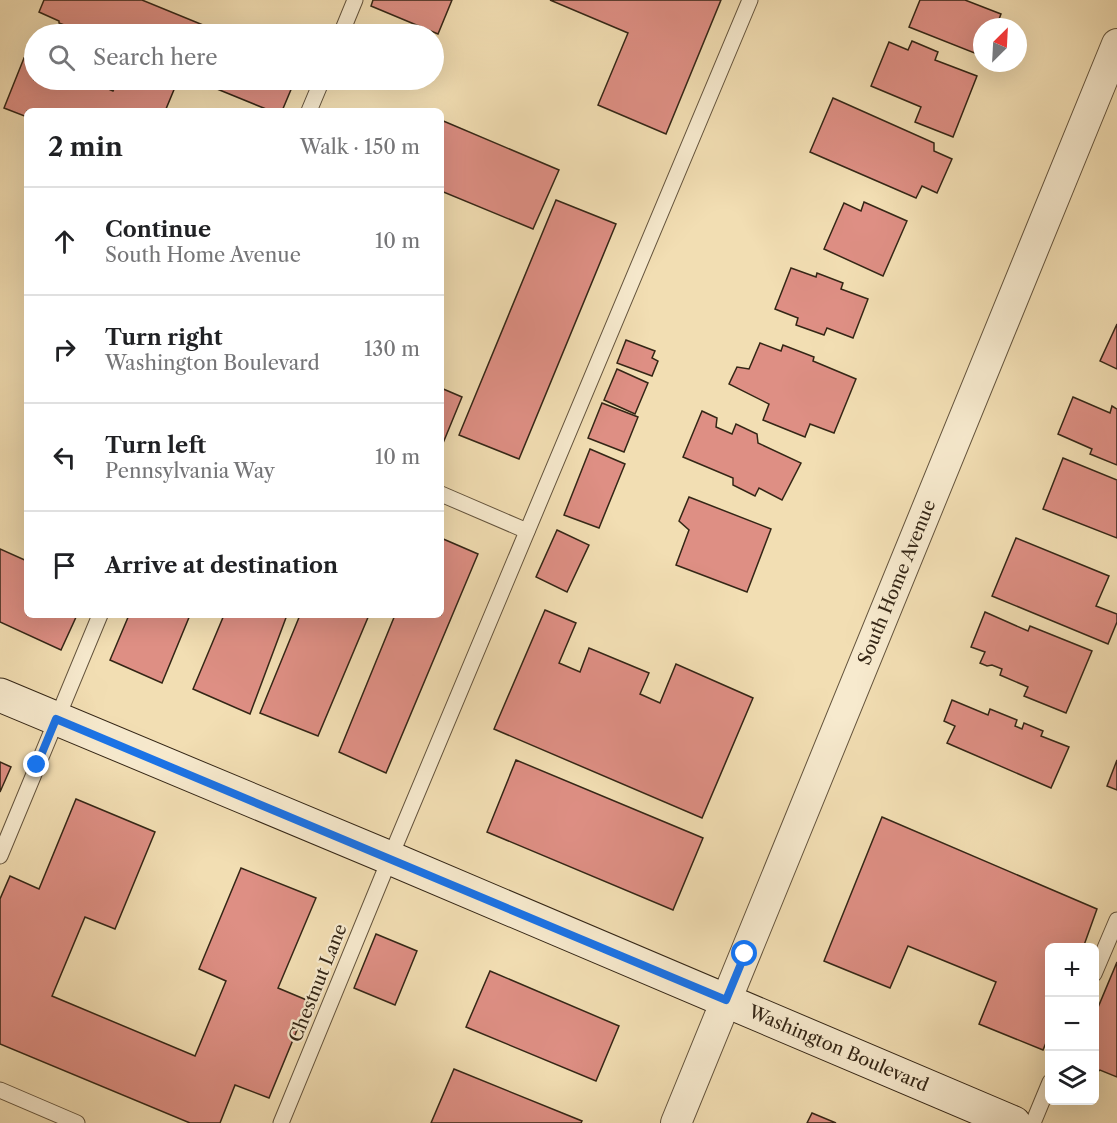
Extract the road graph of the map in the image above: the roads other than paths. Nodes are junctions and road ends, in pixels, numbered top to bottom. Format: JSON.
{"nodes":[{"id":1,"x":355,"y":0,"type":"edge"},
{"id":2,"x":750,"y":0,"type":"edge"},
{"id":3,"x":345,"y":24,"type":"edge"},
{"id":4,"x":1117,"y":44,"type":"edge"},
{"id":5,"x":318,"y":90,"type":"edge"},
{"id":6,"x":310,"y":108,"type":"edge"},
{"id":7,"x":444,"y":495,"type":"edge"},
{"id":8,"x":527,"y":531,"type":"junction"},
{"id":9,"x":99,"y":618,"type":"edge"},
{"id":10,"x":0,"y":695,"type":"edge"},
{"id":11,"x":56,"y":719,"type":"junction"},
{"id":12,"x":0,"y":856,"type":"edge"},
{"id":13,"x":390,"y":858,"type":"junction"},
{"id":14,"x":1117,"y":920,"type":"edge"},
{"id":15,"x":1099,"y":964,"type":"edge"},
{"id":16,"x":726,"y":1000,"type":"junction"},
{"id":17,"x":0,"y":1090,"type":"edge"},
{"id":18,"x":1045,"y":1093,"type":"edge"},
{"id":19,"x":77,"y":1123,"type":"edge"},
{"id":20,"x":281,"y":1123,"type":"edge"},
{"id":21,"x":676,"y":1123,"type":"edge"},
{"id":22,"x":1014,"y":1123,"type":"edge"},
{"id":23,"x":1032,"y":1123,"type":"edge"}],
"edges":[{"from":1,"to":3,"type":"lane"},
{"from":2,"to":8,"type":"lane","name":"Chestnut Lane"},
{"from":4,"to":16,"type":"street","name":"South Home Avenue"},
{"from":5,"to":6,"type":"lane"},
{"from":7,"to":8,"type":"lane"},
{"from":8,"to":13,"type":"lane","name":"Chestnut Lane"},
{"from":9,"to":11,"type":"lane"},
{"from":10,"to":11,"type":"street","name":"Washington Boulevard"},
{"from":11,"to":12,"type":"lane"},
{"from":11,"to":13,"type":"street","name":"Washington Boulevard"},
{"from":13,"to":16,"type":"street","name":"Washington Boulevard"},
{"from":13,"to":20,"type":"lane","name":"Chestnut Lane"},
{"from":14,"to":15,"type":"lane"},
{"from":16,"to":21,"type":"street","name":"South Home Avenue"},
{"from":16,"to":22,"type":"street","name":"Washington Boulevard"},
{"from":17,"to":19,"type":"lane"},
{"from":18,"to":23,"type":"lane"}]}
